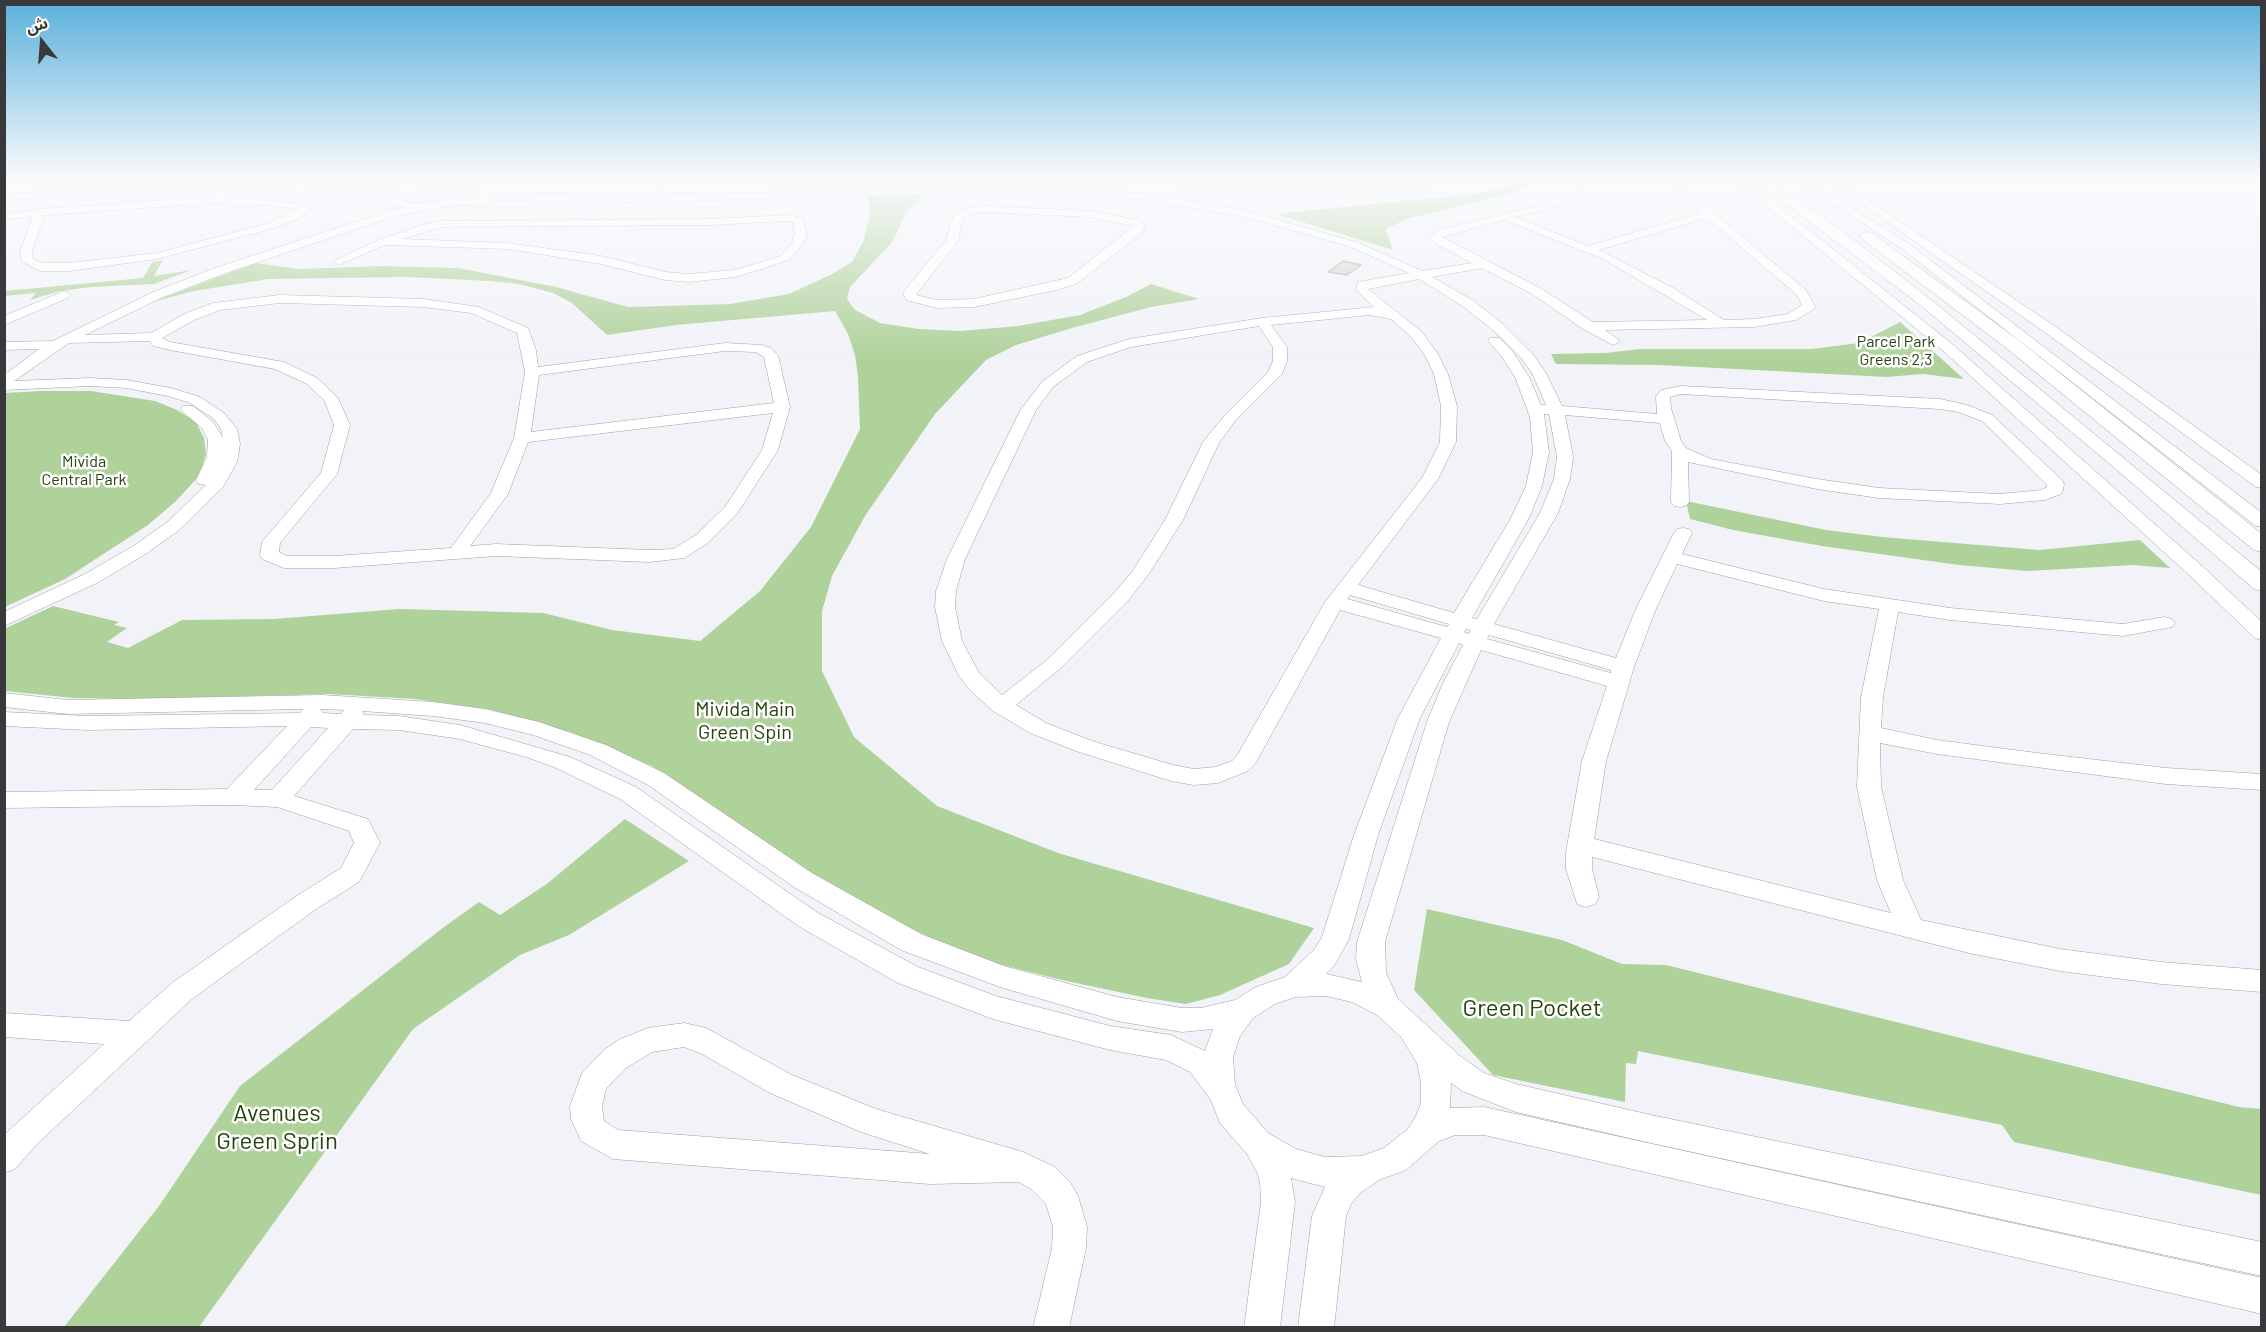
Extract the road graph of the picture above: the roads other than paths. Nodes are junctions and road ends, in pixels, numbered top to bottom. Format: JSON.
{"nodes":[{"id":1,"x":31,"y":238,"type":"edge"},
{"id":2,"x":224,"y":238,"type":"edge"},
{"id":3,"x":302,"y":238,"type":"edge"},
{"id":4,"x":318,"y":238,"type":"edge"},
{"id":5,"x":394,"y":238,"type":"edge"},
{"id":6,"x":799,"y":238,"type":"edge"},
{"id":7,"x":953,"y":238,"type":"edge"},
{"id":8,"x":1129,"y":238,"type":"edge"},
{"id":9,"x":1333,"y":238,"type":"edge"},
{"id":10,"x":1437,"y":238,"type":"edge"},
{"id":11,"x":1562,"y":238,"type":"edge"},
{"id":12,"x":1626,"y":238,"type":"edge"},
{"id":13,"x":1737,"y":238,"type":"edge"},
{"id":14,"x":1819,"y":238,"type":"edge"},
{"id":15,"x":1840,"y":238,"type":"edge"},
{"id":16,"x":1879,"y":238,"type":"edge"},
{"id":17,"x":1882,"y":238,"type":"edge"},
{"id":18,"x":1917,"y":238,"type":"edge"},
{"id":19,"x":383,"y":242,"type":"junction"},
{"id":20,"x":1589,"y":249,"type":"junction"},
{"id":21,"x":1903,"y":253,"type":"junction"},
{"id":22,"x":339,"y":261,"type":"dead end"},
{"id":23,"x":1491,"y":267,"type":"junction"},
{"id":24,"x":1421,"y":280,"type":"junction"},
{"id":25,"x":64,"y":295,"type":"dead end"},
{"id":26,"x":1388,"y":313,"type":"junction"},
{"id":27,"x":4,"y":321,"type":"edge"},
{"id":28,"x":1262,"y":322,"type":"junction"},
{"id":29,"x":1724,"y":324,"type":"junction"},
{"id":30,"x":1588,"y":326,"type":"junction"},
{"id":31,"x":158,"y":337,"type":"junction"},
{"id":32,"x":1612,"y":341,"type":"dead end"},
{"id":33,"x":54,"y":343,"type":"junction"},
{"id":34,"x":4,"y":346,"type":"edge"},
{"id":35,"x":4,"y":352,"type":"edge"},
{"id":36,"x":4,"y":366,"type":"edge"},
{"id":37,"x":532,"y":372,"type":"junction"},
{"id":38,"x":4,"y":384,"type":"edge"},
{"id":39,"x":4,"y":391,"type":"edge"},
{"id":40,"x":782,"y":407,"type":"junction"},
{"id":41,"x":1536,"y":413,"type":"junction"},
{"id":42,"x":1557,"y":414,"type":"junction"},
{"id":43,"x":1667,"y":423,"type":"junction"},
{"id":44,"x":522,"y":438,"type":"junction"},
{"id":45,"x":1680,"y":451,"type":"junction"},
{"id":46,"x":2134,"y":475,"type":"junction"},
{"id":47,"x":2179,"y":477,"type":"junction"},
{"id":48,"x":2262,"y":483,"type":"edge"},
{"id":49,"x":1680,"y":502,"type":"dead end"},
{"id":50,"x":2168,"y":503,"type":"junction"},
{"id":51,"x":2213,"y":505,"type":"junction"},
{"id":52,"x":2262,"y":522,"type":"edge"},
{"id":53,"x":1683,"y":533,"type":"dead end"},
{"id":54,"x":2262,"y":545,"type":"edge"},
{"id":55,"x":457,"y":552,"type":"junction"},
{"id":56,"x":1671,"y":557,"type":"junction"},
{"id":57,"x":2262,"y":584,"type":"edge"},
{"id":58,"x":1341,"y":595,"type":"junction"},
{"id":59,"x":1890,"y":605,"type":"junction"},
{"id":60,"x":4,"y":612,"type":"edge"},
{"id":61,"x":4,"y":621,"type":"edge"},
{"id":62,"x":2165,"y":623,"type":"dead end"},
{"id":63,"x":1456,"y":628,"type":"junction"},
{"id":64,"x":1479,"y":634,"type":"junction"},
{"id":65,"x":2262,"y":634,"type":"edge"},
{"id":66,"x":1620,"y":674,"type":"junction"},
{"id":67,"x":4,"y":700,"type":"edge"},
{"id":68,"x":322,"y":702,"type":"junction"},
{"id":69,"x":1001,"y":706,"type":"junction"},
{"id":70,"x":354,"y":713,"type":"junction"},
{"id":71,"x":4,"y":718,"type":"edge"},
{"id":72,"x":304,"y":721,"type":"junction"},
{"id":73,"x":1869,"y":733,"type":"junction"},
{"id":74,"x":2262,"y":782,"type":"edge"},
{"id":75,"x":232,"y":796,"type":"junction"},
{"id":76,"x":278,"y":799,"type":"junction"},
{"id":77,"x":4,"y":800,"type":"edge"},
{"id":78,"x":1580,"y":845,"type":"junction"},
{"id":79,"x":1586,"y":897,"type":"dead end"},
{"id":80,"x":1911,"y":928,"type":"junction"},
{"id":81,"x":2262,"y":981,"type":"edge"},
{"id":82,"x":1295,"y":986,"type":"junction"},
{"id":83,"x":1387,"y":1007,"type":"junction"},
{"id":84,"x":1243,"y":1010,"type":"junction"},
{"id":85,"x":4,"y":1025,"type":"edge"},
{"id":86,"x":1411,"y":1028,"type":"junction"},
{"id":87,"x":136,"y":1034,"type":"junction"},
{"id":88,"x":1231,"y":1113,"type":"junction"},
{"id":89,"x":1257,"y":1143,"type":"junction"},
{"id":90,"x":1407,"y":1149,"type":"junction"},
{"id":91,"x":1753,"y":1150,"type":"junction"},
{"id":92,"x":4,"y":1158,"type":"edge"},
{"id":93,"x":1023,"y":1167,"type":"junction"},
{"id":94,"x":1755,"y":1183,"type":"junction"},
{"id":95,"x":1927,"y":1187,"type":"junction"},
{"id":96,"x":1937,"y":1224,"type":"junction"},
{"id":97,"x":2262,"y":1259,"type":"edge"},
{"id":98,"x":2262,"y":1296,"type":"edge"},
{"id":99,"x":1051,"y":1328,"type":"edge"},
{"id":100,"x":1262,"y":1328,"type":"edge"},
{"id":101,"x":1316,"y":1328,"type":"edge"}],
"edges":[{"from":1,"to":2,"type":"street"},
{"from":3,"to":33,"type":"street"},
{"from":4,"to":33,"type":"street"},
{"from":5,"to":19,"type":"street"},
{"from":6,"to":19,"type":"street"},
{"from":7,"to":8,"type":"street"},
{"from":9,"to":24,"type":"street"},
{"from":10,"to":23,"type":"street"},
{"from":11,"to":20,"type":"street"},
{"from":12,"to":20,"type":"street"},
{"from":13,"to":29,"type":"street"},
{"from":14,"to":65,"type":"street"},
{"from":15,"to":46,"type":"main road"},
{"from":16,"to":21,"type":"main road"},
{"from":17,"to":21,"type":"street"},
{"from":18,"to":48,"type":"street"},
{"from":19,"to":22,"type":"street"},
{"from":20,"to":29,"type":"street"},
{"from":21,"to":47,"type":"main road"},
{"from":21,"to":52,"type":"street"},
{"from":23,"to":24,"type":"street"},
{"from":23,"to":30,"type":"street"},
{"from":24,"to":26,"type":"street"},
{"from":24,"to":41,"type":"street"},
{"from":24,"to":42,"type":"street"},
{"from":25,"to":27,"type":"street"},
{"from":26,"to":28,"type":"street"},
{"from":26,"to":58,"type":"street"},
{"from":28,"to":69,"type":"street"},
{"from":28,"to":69,"type":"street"},
{"from":29,"to":30,"type":"street"},
{"from":30,"to":32,"type":"street"},
{"from":31,"to":33,"type":"street"},
{"from":31,"to":37,"type":"street"},
{"from":31,"to":55,"type":"street"},
{"from":33,"to":34,"type":"street"},
{"from":33,"to":35,"type":"street"},
{"from":33,"to":36,"type":"street"},
{"from":33,"to":38,"type":"street"},
{"from":37,"to":40,"type":"street"},
{"from":37,"to":44,"type":"street"},
{"from":38,"to":61,"type":"street"},
{"from":39,"to":60,"type":"street"},
{"from":40,"to":44,"type":"street"},
{"from":40,"to":55,"type":"street"},
{"from":41,"to":42,"type":"street"},
{"from":41,"to":63,"type":"street"},
{"from":42,"to":43,"type":"street"},
{"from":42,"to":64,"type":"street"},
{"from":43,"to":45,"type":"street"},
{"from":43,"to":45,"type":"street"},
{"from":44,"to":55,"type":"street"},
{"from":45,"to":49,"type":"street"},
{"from":46,"to":47,"type":"main road"},
{"from":46,"to":50,"type":"main road"},
{"from":47,"to":51,"type":"main road"},
{"from":50,"to":51,"type":"main road"},
{"from":50,"to":57,"type":"main road"},
{"from":51,"to":54,"type":"main road"},
{"from":53,"to":56,"type":"street"},
{"from":56,"to":59,"type":"street"},
{"from":56,"to":66,"type":"street"},
{"from":58,"to":63,"type":"street"},
{"from":58,"to":69,"type":"street"},
{"from":59,"to":62,"type":"street"},
{"from":59,"to":73,"type":"street"},
{"from":63,"to":64,"type":"street"},
{"from":63,"to":82,"type":"street"},
{"from":64,"to":66,"type":"street"},
{"from":64,"to":83,"type":"street"},
{"from":66,"to":78,"type":"street"},
{"from":67,"to":68,"type":"street"},
{"from":68,"to":70,"type":"street"},
{"from":68,"to":72,"type":"street"},
{"from":70,"to":72,"type":"street"},
{"from":70,"to":76,"type":"street"},
{"from":70,"to":84,"type":"street"},
{"from":70,"to":88,"type":"street"},
{"from":71,"to":72,"type":"street"},
{"from":72,"to":75,"type":"street"},
{"from":73,"to":74,"type":"street"},
{"from":73,"to":80,"type":"street"},
{"from":75,"to":76,"type":"street"},
{"from":75,"to":77,"type":"street"},
{"from":76,"to":87,"type":"street"},
{"from":78,"to":79,"type":"street"},
{"from":78,"to":80,"type":"street"},
{"from":80,"to":81,"type":"street"},
{"from":82,"to":83,"type":"street"},
{"from":82,"to":84,"type":"street"},
{"from":83,"to":86,"type":"street"},
{"from":84,"to":88,"type":"street"},
{"from":85,"to":87,"type":"street"},
{"from":86,"to":90,"type":"street"},
{"from":86,"to":91,"type":"street"},
{"from":87,"to":92,"type":"street"},
{"from":88,"to":89,"type":"street"},
{"from":89,"to":90,"type":"street"},
{"from":89,"to":100,"type":"street"},
{"from":90,"to":94,"type":"street"},
{"from":90,"to":101,"type":"street"},
{"from":91,"to":94,"type":"street"},
{"from":91,"to":95,"type":"street"},
{"from":93,"to":93,"type":"street"},
{"from":93,"to":99,"type":"street"},
{"from":94,"to":96,"type":"street"},
{"from":95,"to":96,"type":"street"},
{"from":95,"to":97,"type":"street"},
{"from":96,"to":98,"type":"street"}]}
